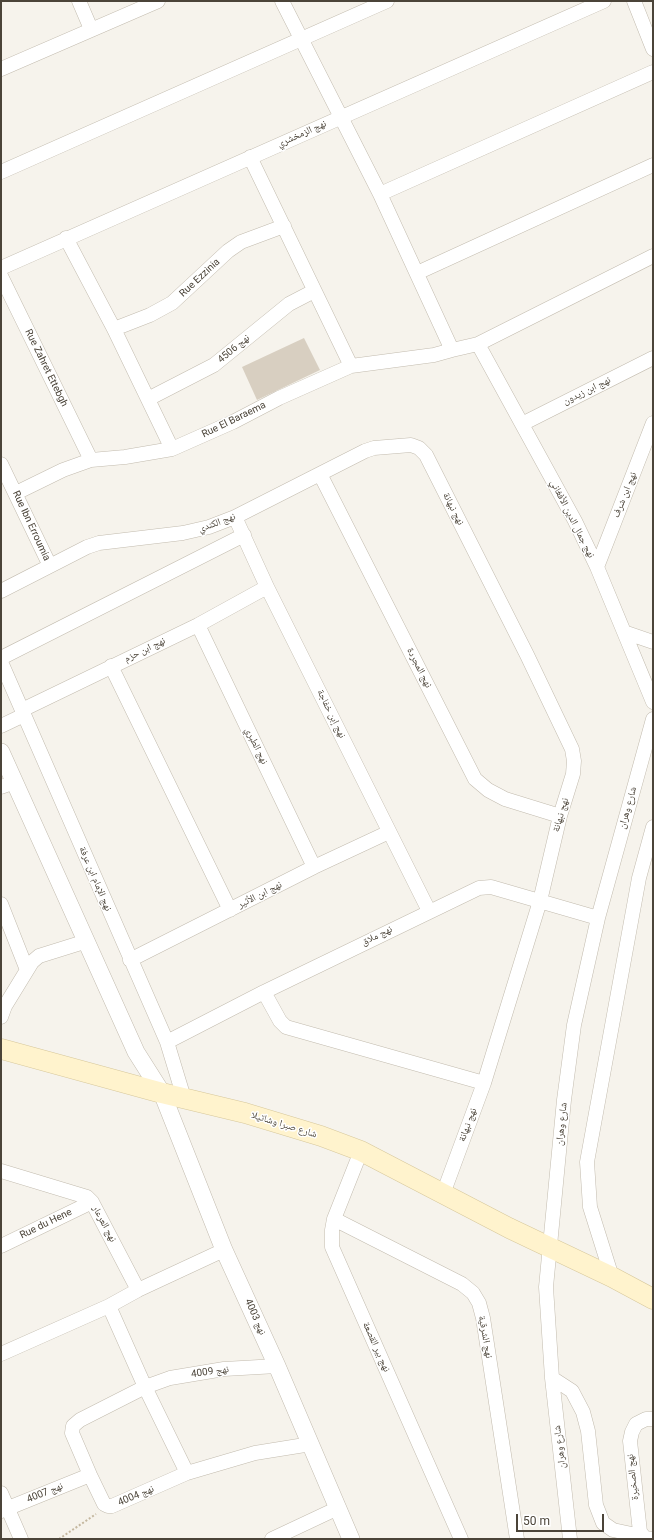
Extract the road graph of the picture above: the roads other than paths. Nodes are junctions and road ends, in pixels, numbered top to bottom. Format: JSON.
{"nodes":[{"id":1,"x":79,"y":1,"type":"edge"},
{"id":2,"x":158,"y":1,"type":"edge"},
{"id":3,"x":282,"y":1,"type":"edge"},
{"id":4,"x":387,"y":1,"type":"edge"},
{"id":5,"x":604,"y":1,"type":"edge"},
{"id":6,"x":634,"y":1,"type":"edge"},
{"id":7,"x":91,"y":29,"type":"junction"},
{"id":8,"x":302,"y":38,"type":"junction"},
{"id":9,"x":653,"y":48,"type":"edge"},
{"id":10,"x":1,"y":70,"type":"edge"},
{"id":11,"x":653,"y":72,"type":"edge"},
{"id":12,"x":342,"y":117,"type":"junction"},
{"id":13,"x":250,"y":157,"type":"junction"},
{"id":14,"x":653,"y":165,"type":"edge"},
{"id":15,"x":1,"y":172,"type":"edge"},
{"id":16,"x":380,"y":194,"type":"junction"},
{"id":17,"x":284,"y":226,"type":"junction"},
{"id":18,"x":66,"y":238,"type":"junction"},
{"id":19,"x":653,"y":256,"type":"edge"},
{"id":20,"x":1,"y":268,"type":"edge"},
{"id":21,"x":417,"y":273,"type":"junction"},
{"id":22,"x":1,"y":276,"type":"edge"},
{"id":23,"x":314,"y":291,"type":"junction"},
{"id":24,"x":114,"y":329,"type":"junction"},
{"id":25,"x":478,"y":344,"type":"junction"},
{"id":26,"x":452,"y":350,"type":"junction"},
{"id":27,"x":653,"y":358,"type":"edge"},
{"id":28,"x":351,"y":366,"type":"junction"},
{"id":29,"x":148,"y":399,"type":"junction"},
{"id":30,"x":653,"y":423,"type":"edge"},
{"id":31,"x":522,"y":424,"type":"junction"},
{"id":32,"x":172,"y":449,"type":"junction"},
{"id":33,"x":426,"y":455,"type":"joint"},
{"id":34,"x":91,"y":460,"type":"junction"},
{"id":35,"x":1,"y":464,"type":"edge"},
{"id":36,"x":320,"y":474,"type":"junction"},
{"id":37,"x":16,"y":493,"type":"junction"},
{"id":38,"x":235,"y":517,"type":"junction"},
{"id":39,"x":244,"y":535,"type":"junction"},
{"id":40,"x":50,"y":566,"type":"junction"},
{"id":41,"x":596,"y":567,"type":"junction"},
{"id":42,"x":267,"y":587,"type":"junction"},
{"id":43,"x":1,"y":591,"type":"edge"},
{"id":44,"x":198,"y":625,"type":"junction"},
{"id":45,"x":624,"y":632,"type":"junction"},
{"id":46,"x":653,"y":642,"type":"edge"},
{"id":47,"x":1,"y":658,"type":"edge"},
{"id":48,"x":1,"y":662,"type":"edge"},
{"id":49,"x":111,"y":666,"type":"junction"},
{"id":50,"x":653,"y":702,"type":"edge"},
{"id":51,"x":23,"y":713,"type":"junction"},
{"id":52,"x":653,"y":719,"type":"edge"},
{"id":53,"x":1,"y":726,"type":"edge"},
{"id":54,"x":1,"y":752,"type":"edge"},
{"id":55,"x":8,"y":784,"type":"edge"},
{"id":56,"x":560,"y":816,"type":"junction"},
{"id":57,"x":653,"y":827,"type":"edge"},
{"id":58,"x":389,"y":832,"type":"junction"},
{"id":59,"x":314,"y":867,"type":"junction"},
{"id":60,"x":540,"y":901,"type":"junction"},
{"id":61,"x":1,"y":904,"type":"edge"},
{"id":62,"x":230,"y":910,"type":"junction"},
{"id":63,"x":429,"y":911,"type":"junction"},
{"id":64,"x":598,"y":918,"type":"junction"},
{"id":65,"x":87,"y":942,"type":"junction"},
{"id":66,"x":130,"y":960,"type":"junction"},
{"id":67,"x":27,"y":970,"type":"junction"},
{"id":68,"x":264,"y":992,"type":"junction"},
{"id":69,"x":1,"y":1017,"type":"edge"},
{"id":70,"x":167,"y":1042,"type":"junction"},
{"id":71,"x":1,"y":1049,"type":"edge"},
{"id":72,"x":484,"y":1083,"type":"junction"},
{"id":73,"x":162,"y":1093,"type":"junction"},
{"id":74,"x":184,"y":1098,"type":"junction"},
{"id":75,"x":361,"y":1151,"type":"junction"},
{"id":76,"x":1,"y":1171,"type":"edge"},
{"id":77,"x":443,"y":1194,"type":"junction"},
{"id":78,"x":92,"y":1202,"type":"junction"},
{"id":79,"x":334,"y":1219,"type":"junction"},
{"id":80,"x":1,"y":1246,"type":"edge"},
{"id":81,"x":550,"y":1248,"type":"junction"},
{"id":82,"x":224,"y":1250,"type":"junction"},
{"id":83,"x":612,"y":1277,"type":"junction"},
{"id":84,"x":138,"y":1290,"type":"junction"},
{"id":85,"x":653,"y":1299,"type":"edge"},
{"id":86,"x":109,"y":1306,"type":"junction"},
{"id":87,"x":1,"y":1354,"type":"edge"},
{"id":88,"x":277,"y":1366,"type":"junction"},
{"id":89,"x":552,"y":1378,"type":"junction"},
{"id":90,"x":145,"y":1387,"type":"junction"},
{"id":91,"x":653,"y":1419,"type":"edge"},
{"id":92,"x":311,"y":1444,"type":"junction"},
{"id":93,"x":187,"y":1474,"type":"junction"},
{"id":94,"x":90,"y":1475,"type":"junction"},
{"id":95,"x":1,"y":1493,"type":"edge"},
{"id":96,"x":338,"y":1508,"type":"junction"},
{"id":97,"x":4,"y":1510,"type":"edge"},
{"id":98,"x":647,"y":1538,"type":"edge"},
{"id":99,"x":21,"y":1539,"type":"edge"},
{"id":100,"x":272,"y":1539,"type":"edge"},
{"id":101,"x":351,"y":1539,"type":"edge"},
{"id":102,"x":461,"y":1539,"type":"edge"},
{"id":103,"x":517,"y":1539,"type":"edge"},
{"id":104,"x":570,"y":1539,"type":"edge"}],
"edges":[{"from":1,"to":7,"type":"street"},
{"from":2,"to":7,"type":"street"},
{"from":3,"to":8,"type":"street"},
{"from":4,"to":8,"type":"street"},
{"from":5,"to":12,"type":"street","name":"نهج الزمخشري"},
{"from":6,"to":9,"type":"street"},
{"from":7,"to":10,"type":"street"},
{"from":8,"to":12,"type":"street"},
{"from":8,"to":15,"type":"street"},
{"from":11,"to":16,"type":"street"},
{"from":12,"to":13,"type":"street","name":"نهج الزمخشري"},
{"from":12,"to":16,"type":"street"},
{"from":13,"to":17,"type":"street"},
{"from":13,"to":18,"type":"street","name":"نهج الزمخشري"},
{"from":14,"to":21,"type":"street"},
{"from":16,"to":21,"type":"street"},
{"from":17,"to":23,"type":"street"},
{"from":17,"to":24,"type":"street","name":"Rue Ezzinia"},
{"from":18,"to":20,"type":"street","name":"نهج الزمخشري"},
{"from":18,"to":24,"type":"street"},
{"from":19,"to":25,"type":"street","name":"Rue El Baraema"},
{"from":21,"to":26,"type":"street"},
{"from":22,"to":34,"type":"street","name":"Rue Zahret Ettebgh"},
{"from":23,"to":28,"type":"street"},
{"from":23,"to":29,"type":"street","name":"نهج 4506"},
{"from":24,"to":29,"type":"street"},
{"from":25,"to":26,"type":"street","name":"Rue El Baraema"},
{"from":25,"to":31,"type":"street","name":"نهج جمال الدين الأفغاني"},
{"from":26,"to":28,"type":"street","name":"Rue El Baraema"},
{"from":27,"to":31,"type":"street","name":"نهج ابن زيدون"},
{"from":28,"to":32,"type":"street","name":"Rue El Baraema"},
{"from":29,"to":32,"type":"street"},
{"from":30,"to":41,"type":"street","name":"نهج ابن شرف"},
{"from":31,"to":41,"type":"street","name":"نهج جمال الدين الأفغاني"},
{"from":32,"to":34,"type":"street","name":"Rue El Baraema"},
{"from":33,"to":36,"type":"street","name":"نهج الكندي"},
{"from":33,"to":56,"type":"street","name":"نهج نبهانة"},
{"from":34,"to":37,"type":"street","name":"Rue El Baraema"},
{"from":35,"to":37,"type":"street","name":"Rue Ibn Erroumia"},
{"from":36,"to":38,"type":"street","name":"نهج الكندي"},
{"from":36,"to":56,"type":"street","name":"نهج المجردة"},
{"from":37,"to":40,"type":"street","name":"Rue Ibn Erroumia"},
{"from":38,"to":39,"type":"street","name":"نهج إبن خفاجة"},
{"from":38,"to":40,"type":"street","name":"نهج الكندي"},
{"from":39,"to":42,"type":"street","name":"نهج إبن خفاجة"},
{"from":39,"to":47,"type":"street"},
{"from":40,"to":43,"type":"street","name":"نهج الكندي"},
{"from":41,"to":45,"type":"street","name":"نهج جمال الدين الأفغاني"},
{"from":42,"to":44,"type":"street","name":"نهج ابن حزم"},
{"from":42,"to":58,"type":"street","name":"نهج إبن خفاجة"},
{"from":44,"to":49,"type":"street","name":"نهج ابن حزم"},
{"from":44,"to":59,"type":"street","name":"نهج الطبري"},
{"from":45,"to":46,"type":"street"},
{"from":45,"to":50,"type":"street","name":"نهج جمال الدين الأفغاني"},
{"from":48,"to":51,"type":"street","name":"نهج الإمام ابن عرفة"},
{"from":49,"to":51,"type":"street","name":"نهج ابن حزم"},
{"from":49,"to":62,"type":"street"},
{"from":51,"to":53,"type":"street","name":"نهج ابن حزم"},
{"from":51,"to":66,"type":"street","name":"نهج الإمام ابن عرفة"},
{"from":52,"to":64,"type":"street","name":"شارع وهران"},
{"from":54,"to":55,"type":"street","name":"نهج 4003"},
{"from":55,"to":65,"type":"street","name":"نهج 4003"},
{"from":56,"to":60,"type":"street","name":"نهج نبهانة"},
{"from":57,"to":83,"type":"street"},
{"from":58,"to":59,"type":"street","name":"نهج ابن الأثير"},
{"from":58,"to":63,"type":"street","name":"نهج إبن خفاجة"},
{"from":59,"to":62,"type":"street","name":"نهج ابن الأثير"},
{"from":60,"to":63,"type":"street","name":"نهج ملاق"},
{"from":60,"to":64,"type":"street","name":"نهج ملاق"},
{"from":60,"to":72,"type":"street","name":"نهج نبهانة"},
{"from":61,"to":67,"type":"street"},
{"from":62,"to":66,"type":"street","name":"نهج ابن الأثير"},
{"from":63,"to":68,"type":"street","name":"نهج ملاق"},
{"from":64,"to":81,"type":"street","name":"شارع وهران"},
{"from":65,"to":67,"type":"street"},
{"from":65,"to":73,"type":"street","name":"نهج 4003"},
{"from":66,"to":70,"type":"street","name":"نهج الإمام ابن عرفة"},
{"from":67,"to":69,"type":"street"},
{"from":68,"to":70,"type":"street","name":"نهج ملاق"},
{"from":68,"to":72,"type":"street"},
{"from":70,"to":74,"type":"street","name":"نهج الإمام ابن عرفة"},
{"from":71,"to":73,"type":"main road","name":"شارع صبرا وشاتيلا"},
{"from":72,"to":77,"type":"street","name":"نهج نبهانة"},
{"from":73,"to":74,"type":"main road","name":"شارع صبرا وشاتيلا"},
{"from":73,"to":82,"type":"street","name":"نهج 4003"},
{"from":74,"to":75,"type":"main road","name":"شارع صبرا وشاتيلا"},
{"from":75,"to":77,"type":"main road","name":"شارع صبرا وشاتيلا"},
{"from":75,"to":79,"type":"street","name":"نهج بير القصعة"},
{"from":76,"to":78,"type":"street","name":"نهج العرعار"},
{"from":77,"to":81,"type":"main road","name":"شارع صبرا وشاتيلا"},
{"from":78,"to":80,"type":"street","name":"Rue du Hene"},
{"from":78,"to":84,"type":"street","name":"نهج العرعار"},
{"from":79,"to":102,"type":"street","name":"نهج بير القصعة"},
{"from":79,"to":103,"type":"street","name":"نهج الشرقية"},
{"from":81,"to":83,"type":"main road","name":"شارع صبرا وشاتيلا"},
{"from":81,"to":89,"type":"street","name":"شارع وهران"},
{"from":82,"to":84,"type":"street"},
{"from":82,"to":88,"type":"street","name":"نهج 4003"},
{"from":83,"to":85,"type":"main road","name":"شارع صبرا وشاتيلا"},
{"from":84,"to":86,"type":"street"},
{"from":86,"to":87,"type":"street"},
{"from":86,"to":90,"type":"street"},
{"from":88,"to":90,"type":"street","name":"نهج 4009"},
{"from":88,"to":92,"type":"street","name":"نهج 4003"},
{"from":89,"to":98,"type":"street"},
{"from":89,"to":104,"type":"street","name":"شارع وهران"},
{"from":90,"to":93,"type":"street"},
{"from":90,"to":94,"type":"street","name":"نهج 4004"},
{"from":91,"to":98,"type":"street","name":"نهج الصخيرة"},
{"from":92,"to":93,"type":"street","name":"نهج 4004"},
{"from":92,"to":96,"type":"street","name":"نهج 4003"},
{"from":93,"to":94,"type":"street","name":"نهج 4004"},
{"from":94,"to":97,"type":"street","name":"نهج 4007"},
{"from":95,"to":97,"type":"street"},
{"from":96,"to":100,"type":"street"},
{"from":96,"to":101,"type":"street","name":"نهج 4003"},
{"from":97,"to":99,"type":"street"}]}
